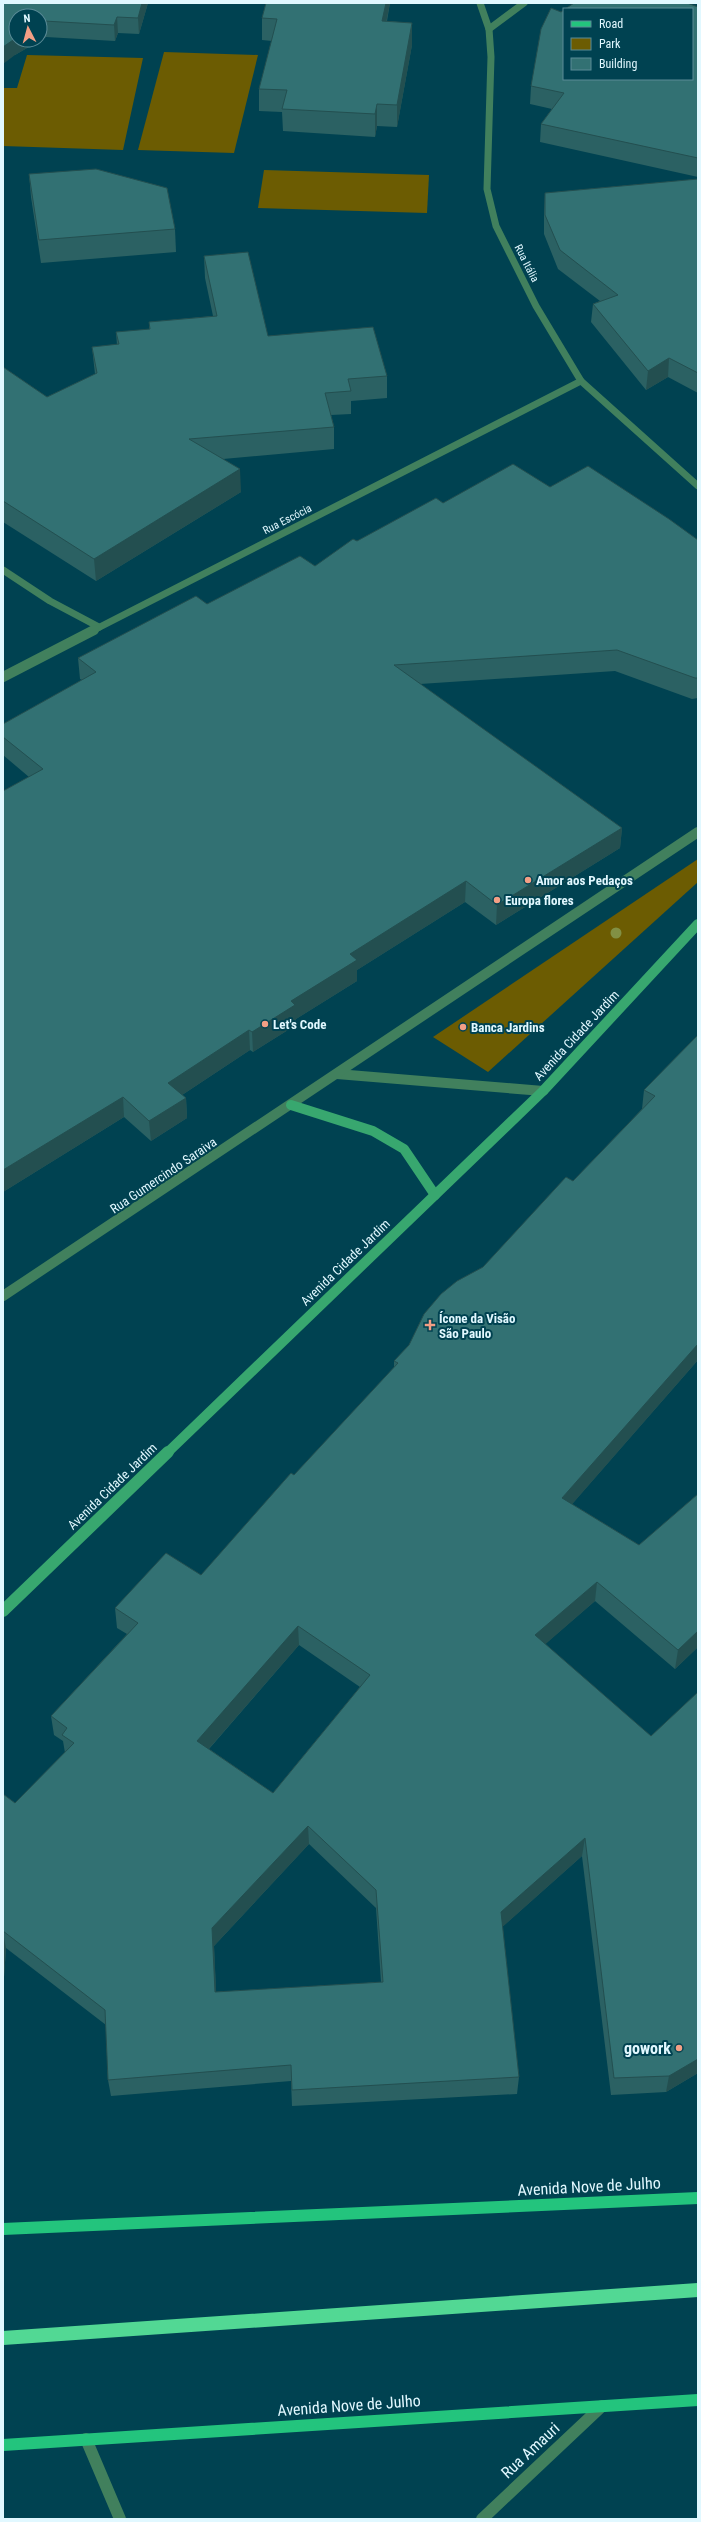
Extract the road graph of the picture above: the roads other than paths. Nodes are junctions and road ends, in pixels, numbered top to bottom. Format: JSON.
{"nodes":[{"id":1,"x":480,"y":3,"type":"edge"},
{"id":2,"x":524,"y":3,"type":"edge"},
{"id":3,"x":489,"y":29,"type":"junction"},
{"id":4,"x":581,"y":381,"type":"junction"},
{"id":5,"x":698,"y":486,"type":"edge"},
{"id":6,"x":3,"y":570,"type":"edge"},
{"id":7,"x":99,"y":627,"type":"junction"},
{"id":8,"x":3,"y":677,"type":"edge"},
{"id":9,"x":698,"y":832,"type":"edge"},
{"id":10,"x":698,"y":924,"type":"edge"},
{"id":11,"x":337,"y":1074,"type":"junction"},
{"id":12,"x":543,"y":1090,"type":"junction"},
{"id":13,"x":291,"y":1104,"type":"junction"},
{"id":14,"x":435,"y":1195,"type":"junction"},
{"id":15,"x":3,"y":1296,"type":"edge"},
{"id":16,"x":3,"y":1611,"type":"edge"},
{"id":17,"x":698,"y":2198,"type":"edge"},
{"id":18,"x":3,"y":2230,"type":"edge"},
{"id":19,"x":698,"y":2290,"type":"edge"},
{"id":20,"x":3,"y":2338,"type":"edge"},
{"id":21,"x":698,"y":2400,"type":"edge"},
{"id":22,"x":602,"y":2406,"type":"junction"},
{"id":23,"x":86,"y":2439,"type":"junction"},
{"id":24,"x":3,"y":2445,"type":"edge"},
{"id":25,"x":120,"y":2519,"type":"edge"},
{"id":26,"x":482,"y":2519,"type":"edge"}],
"edges":[{"from":1,"to":3,"type":"street","name":"Rua Itália"},
{"from":2,"to":3,"type":"street"},
{"from":3,"to":4,"type":"street","name":"Rua Itália"},
{"from":4,"to":5,"type":"street","name":"Rua Itália"},
{"from":4,"to":7,"type":"street","name":"Rua Escócia"},
{"from":6,"to":7,"type":"street"},
{"from":7,"to":8,"type":"street","name":"Rua Escócia"},
{"from":9,"to":11,"type":"street","name":"Rua Gumercindo Saraiva"},
{"from":10,"to":12,"type":"main road","name":"Avenida Cidade Jardim"},
{"from":11,"to":12,"type":"street"},
{"from":11,"to":13,"type":"street","name":"Rua Gumercindo Saraiva"},
{"from":12,"to":14,"type":"main road","name":"Avenida Cidade Jardim"},
{"from":13,"to":14,"type":"main road"},
{"from":13,"to":15,"type":"street","name":"Rua Gumercindo Saraiva"},
{"from":14,"to":16,"type":"main road","name":"Avenida Cidade Jardim"},
{"from":17,"to":18,"type":"main road","name":"Avenida Nove de Julho"},
{"from":19,"to":20,"type":"highway"},
{"from":21,"to":22,"type":"main road","name":"Avenida Nove de Julho"},
{"from":22,"to":23,"type":"main road","name":"Avenida Nove de Julho"},
{"from":22,"to":26,"type":"street","name":"Rua Amauri"},
{"from":23,"to":24,"type":"main road","name":"Avenida Nove de Julho"},
{"from":23,"to":25,"type":"street"}]}
